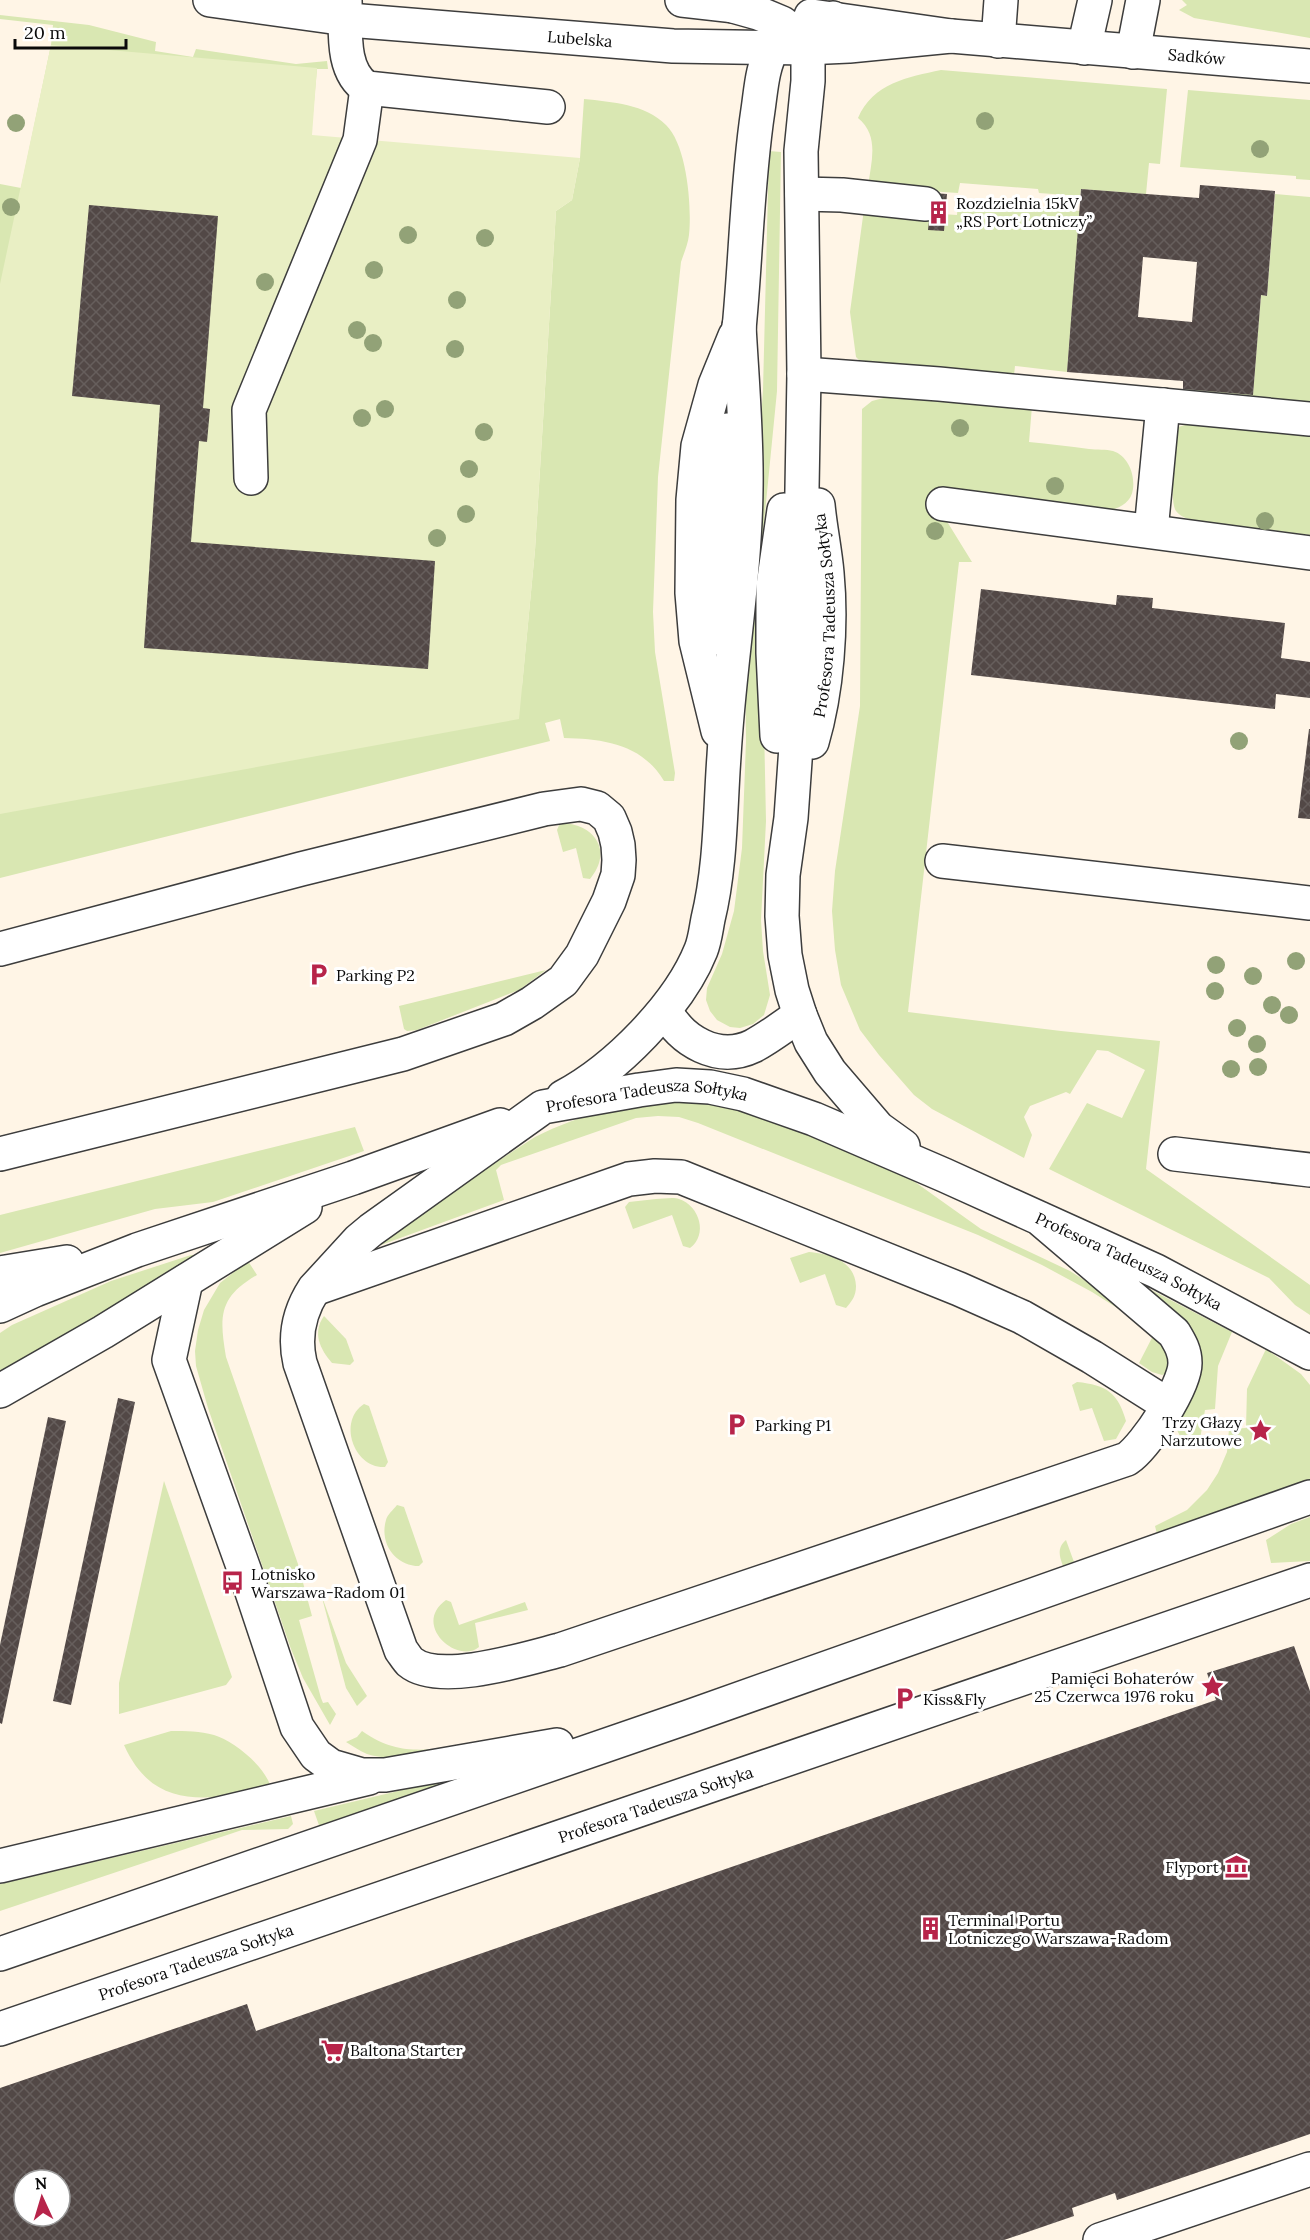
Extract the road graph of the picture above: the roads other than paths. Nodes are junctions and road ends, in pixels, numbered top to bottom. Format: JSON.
{"nodes":[{"id":1,"x":210,"y":0,"type":"edge"},
{"id":2,"x":682,"y":0,"type":"edge"},
{"id":3,"x":1002,"y":0,"type":"edge"},
{"id":4,"x":1095,"y":0,"type":"edge"},
{"id":5,"x":1143,"y":0,"type":"edge"},
{"id":6,"x":733,"y":6,"type":"junction"},
{"id":7,"x":346,"y":9,"type":"edge"},
{"id":8,"x":841,"y":32,"type":"junction"},
{"id":9,"x":998,"y":41,"type":"junction"},
{"id":10,"x":790,"y":42,"type":"junction"},
{"id":11,"x":673,"y":46,"type":"junction"},
{"id":12,"x":1084,"y":48,"type":"junction"},
{"id":13,"x":1133,"y":52,"type":"junction"},
{"id":14,"x":1310,"y":66,"type":"edge"},
{"id":15,"x":808,"y":81,"type":"junction"},
{"id":16,"x":367,"y":88,"type":"junction"},
{"id":17,"x":548,"y":107,"type":"dead end"},
{"id":18,"x":757,"y":112,"type":"junction"},
{"id":19,"x":802,"y":194,"type":"junction"},
{"id":20,"x":926,"y":204,"type":"dead end"},
{"id":21,"x":804,"y":375,"type":"junction"},
{"id":22,"x":1163,"y":405,"type":"junction"},
{"id":23,"x":1310,"y":418,"type":"edge"},
{"id":24,"x":251,"y":478,"type":"dead end"},
{"id":25,"x":943,"y":504,"type":"dead end"},
{"id":26,"x":1151,"y":531,"type":"junction"},
{"id":27,"x":1310,"y":553,"type":"edge"},
{"id":28,"x":942,"y":861,"type":"dead end"},
{"id":29,"x":1310,"y":903,"type":"edge"},
{"id":30,"x":0,"y":949,"type":"edge"},
{"id":31,"x":664,"y":1010,"type":"junction"},
{"id":32,"x":800,"y":1015,"type":"junction"},
{"id":33,"x":543,"y":1107,"type":"junction"},
{"id":34,"x":0,"y":1154,"type":"edge"},
{"id":35,"x":1175,"y":1154,"type":"dead end"},
{"id":36,"x":1310,"y":1170,"type":"edge"},
{"id":37,"x":944,"y":1175,"type":"junction"},
{"id":38,"x":353,"y":1178,"type":"junction"},
{"id":39,"x":1039,"y":1218,"type":"junction"},
{"id":40,"x":137,"y":1250,"type":"junction"},
{"id":41,"x":0,"y":1274,"type":"edge"},
{"id":42,"x":186,"y":1281,"type":"junction"},
{"id":43,"x":314,"y":1289,"type":"junction"},
{"id":44,"x":0,"y":1306,"type":"edge"},
{"id":45,"x":1310,"y":1353,"type":"edge"},
{"id":46,"x":0,"y":1391,"type":"edge"},
{"id":47,"x":1168,"y":1405,"type":"junction"},
{"id":48,"x":1310,"y":1497,"type":"edge"},
{"id":49,"x":1310,"y":1580,"type":"edge"},
{"id":50,"x":650,"y":1730,"type":"junction"},
{"id":51,"x":384,"y":1775,"type":"junction"},
{"id":52,"x":0,"y":1866,"type":"edge"},
{"id":53,"x":0,"y":1954,"type":"edge"},
{"id":54,"x":0,"y":2029,"type":"edge"},
{"id":55,"x":1310,"y":2169,"type":"edge"},
{"id":56,"x":1100,"y":2240,"type":"edge"}],
"edges":[{"from":1,"to":7,"type":"street","name":"Lubelska"},
{"from":2,"to":6,"type":"street","name":"Lubelska"},
{"from":3,"to":9,"type":"street"},
{"from":4,"to":12,"type":"street"},
{"from":5,"to":13,"type":"street"},
{"from":6,"to":8,"type":"street","name":"Lubelska"},
{"from":6,"to":10,"type":"street"},
{"from":7,"to":11,"type":"street","name":"Lubelska"},
{"from":7,"to":16,"type":"street"},
{"from":8,"to":9,"type":"street","name":"Lubelska"},
{"from":8,"to":10,"type":"street","name":"Lubelska"},
{"from":8,"to":15,"type":"street"},
{"from":9,"to":12,"type":"street","name":"Lubelska"},
{"from":10,"to":11,"type":"street","name":"Lubelska"},
{"from":10,"to":15,"type":"street","name":"Profesora Tadeusza Sołtyka"},
{"from":10,"to":18,"type":"street","name":"Profesora Tadeusza Sołtyka"},
{"from":11,"to":18,"type":"street","name":"Profesora Tadeusza Sołtyka"},
{"from":12,"to":13,"type":"street","name":"Sadków"},
{"from":13,"to":14,"type":"street","name":"Sadków"},
{"from":15,"to":19,"type":"street","name":"Profesora Tadeusza Sołtyka"},
{"from":16,"to":17,"type":"street"},
{"from":16,"to":24,"type":"street"},
{"from":18,"to":31,"type":"street","name":"Profesora Tadeusza Sołtyka"},
{"from":19,"to":20,"type":"street"},
{"from":19,"to":21,"type":"street","name":"Profesora Tadeusza Sołtyka"},
{"from":21,"to":22,"type":"street"},
{"from":21,"to":32,"type":"street","name":"Profesora Tadeusza Sołtyka"},
{"from":22,"to":23,"type":"street"},
{"from":22,"to":26,"type":"street"},
{"from":25,"to":26,"type":"street"},
{"from":26,"to":27,"type":"street"},
{"from":28,"to":29,"type":"street"},
{"from":30,"to":34,"type":"street"},
{"from":31,"to":32,"type":"street"},
{"from":31,"to":33,"type":"street","name":"Profesora Tadeusza Sołtyka"},
{"from":32,"to":37,"type":"street","name":"Profesora Tadeusza Sołtyka"},
{"from":33,"to":37,"type":"street","name":"Profesora Tadeusza Sołtyka"},
{"from":33,"to":38,"type":"street"},
{"from":33,"to":43,"type":"street"},
{"from":35,"to":36,"type":"street"},
{"from":37,"to":39,"type":"street","name":"Profesora Tadeusza Sołtyka"},
{"from":38,"to":40,"type":"street"},
{"from":38,"to":42,"type":"street"},
{"from":39,"to":45,"type":"street","name":"Profesora Tadeusza Sołtyka"},
{"from":39,"to":47,"type":"street"},
{"from":40,"to":41,"type":"street"},
{"from":40,"to":44,"type":"street"},
{"from":42,"to":46,"type":"street"},
{"from":42,"to":51,"type":"street"},
{"from":43,"to":47,"type":"street"},
{"from":43,"to":47,"type":"street"},
{"from":48,"to":50,"type":"street"},
{"from":49,"to":54,"type":"street","name":"Profesora Tadeusza Sołtyka"},
{"from":50,"to":51,"type":"street"},
{"from":50,"to":53,"type":"street"},
{"from":51,"to":52,"type":"street"},
{"from":55,"to":56,"type":"street"}]}
